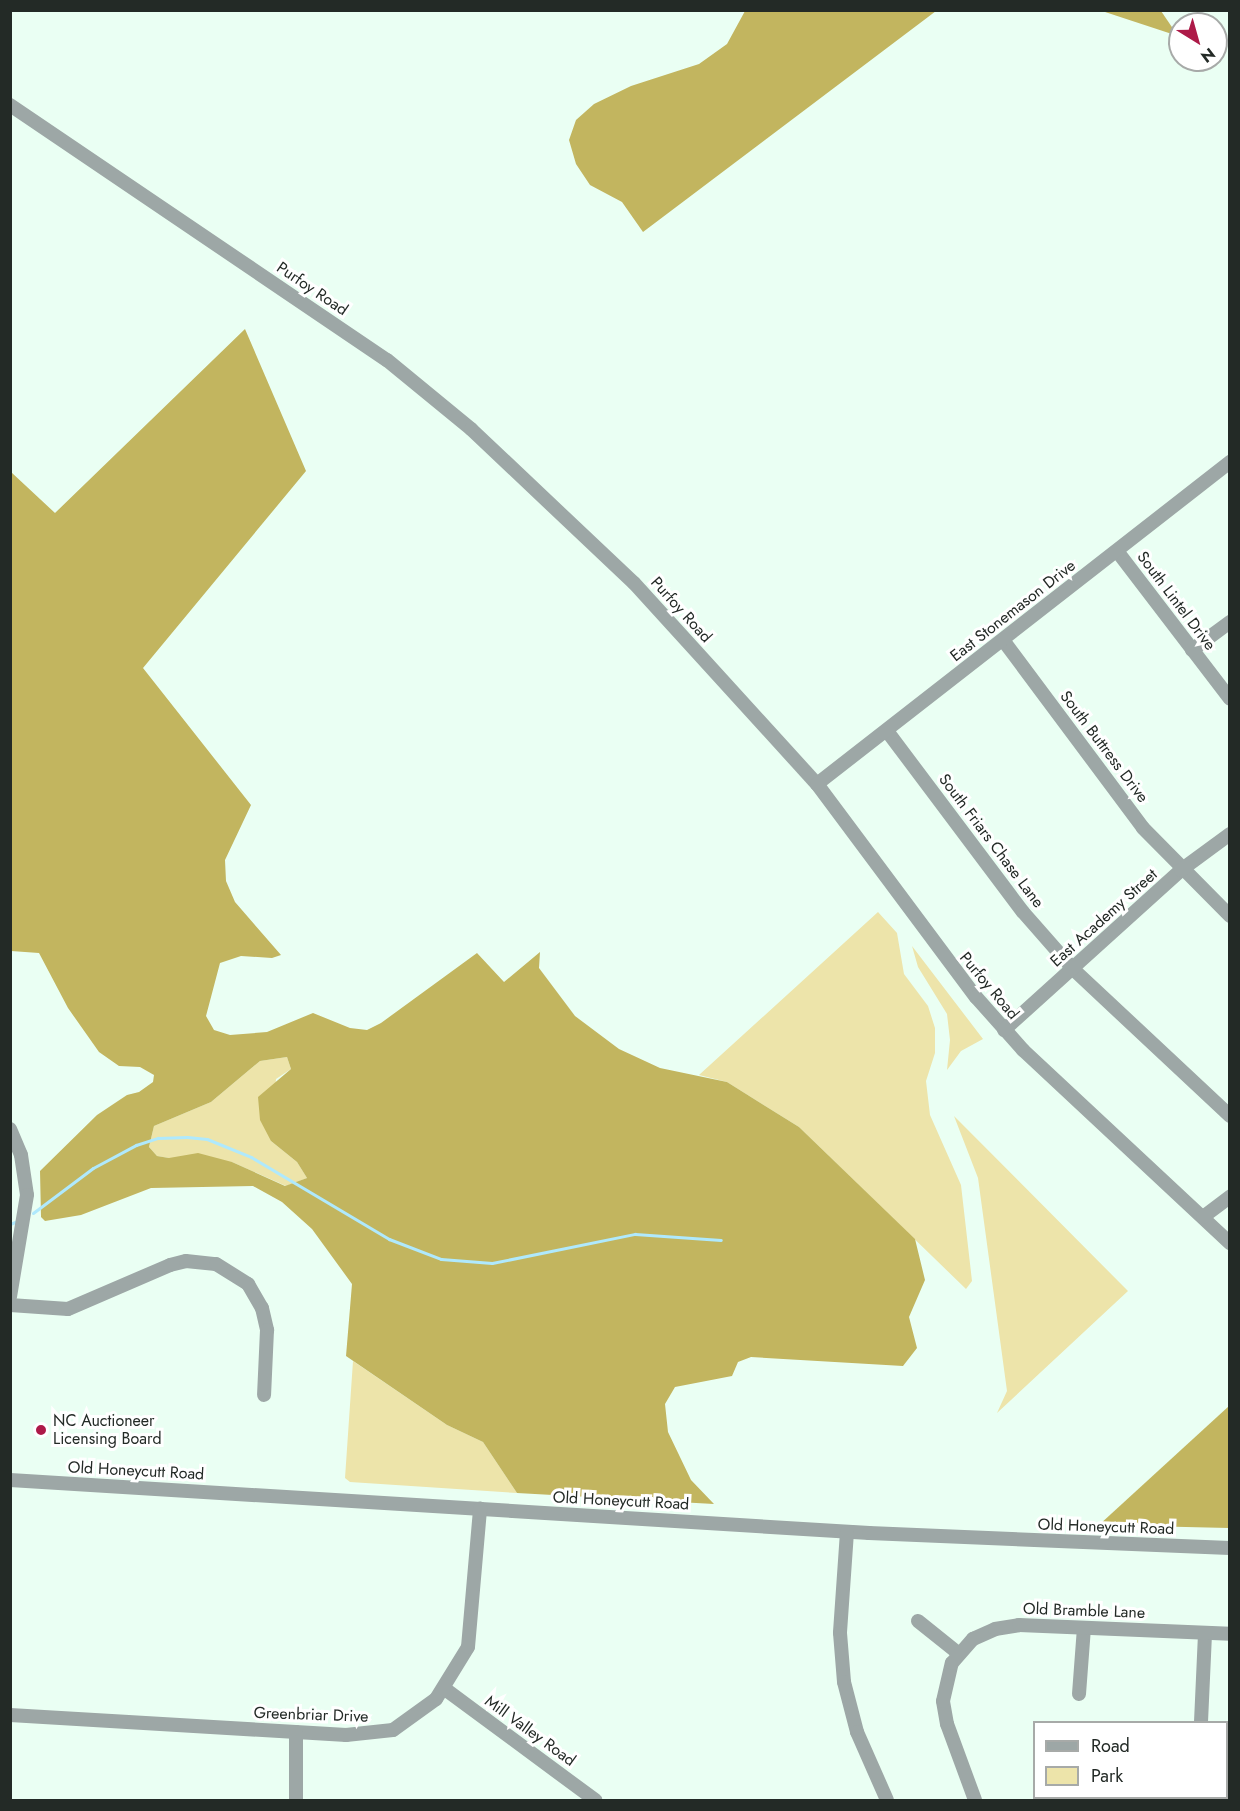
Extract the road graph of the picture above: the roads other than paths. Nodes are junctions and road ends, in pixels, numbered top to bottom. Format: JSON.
{"nodes":[{"id":1,"x":10,"y":105,"type":"edge"},
{"id":2,"x":1230,"y":462,"type":"edge"},
{"id":3,"x":1117,"y":551,"type":"junction"},
{"id":4,"x":1230,"y":622,"type":"edge"},
{"id":5,"x":1003,"y":640,"type":"junction"},
{"id":6,"x":1192,"y":650,"type":"junction"},
{"id":7,"x":1230,"y":699,"type":"edge"},
{"id":8,"x":887,"y":731,"type":"junction"},
{"id":9,"x":817,"y":784,"type":"junction"},
{"id":10,"x":1230,"y":834,"type":"edge"},
{"id":11,"x":1181,"y":870,"type":"junction"},
{"id":12,"x":1230,"y":916,"type":"edge"},
{"id":13,"x":1073,"y":969,"type":"junction"},
{"id":14,"x":1004,"y":1030,"type":"junction"},
{"id":15,"x":1230,"y":1116,"type":"edge"},
{"id":16,"x":10,"y":1129,"type":"edge"},
{"id":17,"x":1230,"y":1197,"type":"edge"},
{"id":18,"x":1203,"y":1217,"type":"junction"},
{"id":19,"x":1230,"y":1243,"type":"edge"},
{"id":20,"x":10,"y":1297,"type":"edge"},
{"id":21,"x":10,"y":1305,"type":"edge"},
{"id":22,"x":264,"y":1395,"type":"dead end"},
{"id":23,"x":10,"y":1480,"type":"edge"},
{"id":24,"x":480,"y":1509,"type":"junction"},
{"id":25,"x":847,"y":1532,"type":"junction"},
{"id":26,"x":1230,"y":1548,"type":"edge"},
{"id":27,"x":918,"y":1621,"type":"dead end"},
{"id":28,"x":1084,"y":1628,"type":"junction"},
{"id":29,"x":1205,"y":1634,"type":"junction"},
{"id":30,"x":1230,"y":1634,"type":"edge"},
{"id":31,"x":958,"y":1653,"type":"junction"},
{"id":32,"x":445,"y":1689,"type":"junction"},
{"id":33,"x":1079,"y":1694,"type":"dead end"},
{"id":34,"x":10,"y":1715,"type":"edge"},
{"id":35,"x":1201,"y":1721,"type":"edge"},
{"id":36,"x":296,"y":1732,"type":"junction"},
{"id":37,"x":296,"y":1800,"type":"edge"},
{"id":38,"x":595,"y":1800,"type":"edge"},
{"id":39,"x":887,"y":1800,"type":"edge"},
{"id":40,"x":975,"y":1800,"type":"edge"}],
"edges":[{"from":1,"to":9,"type":"street","name":"Purfoy Road"},
{"from":2,"to":3,"type":"street","name":"East Stonemason Drive"},
{"from":3,"to":5,"type":"street","name":"East Stonemason Drive"},
{"from":3,"to":6,"type":"street","name":"South Lintel Drive"},
{"from":4,"to":6,"type":"street"},
{"from":5,"to":8,"type":"street","name":"East Stonemason Drive"},
{"from":5,"to":11,"type":"street","name":"South Buttress Drive"},
{"from":6,"to":7,"type":"street","name":"South Lintel Drive"},
{"from":8,"to":9,"type":"street","name":"East Stonemason Drive"},
{"from":8,"to":13,"type":"street","name":"South Friars Chase Lane"},
{"from":9,"to":14,"type":"street","name":"Purfoy Road"},
{"from":10,"to":11,"type":"street","name":"East Academy Street"},
{"from":11,"to":12,"type":"street","name":"South Buttress Drive"},
{"from":11,"to":13,"type":"street","name":"East Academy Street"},
{"from":13,"to":14,"type":"street","name":"East Academy Street"},
{"from":13,"to":15,"type":"street","name":"South Friars Chase Lane"},
{"from":14,"to":18,"type":"street","name":"Purfoy Road"},
{"from":16,"to":20,"type":"street"},
{"from":17,"to":18,"type":"street"},
{"from":18,"to":19,"type":"street","name":"Purfoy Road"},
{"from":21,"to":22,"type":"street"},
{"from":23,"to":24,"type":"street","name":"Old Honeycutt Road"},
{"from":24,"to":25,"type":"street","name":"Old Honeycutt Road"},
{"from":24,"to":32,"type":"street","name":"Greenbriar Drive"},
{"from":25,"to":26,"type":"street","name":"Old Honeycutt Road"},
{"from":25,"to":39,"type":"street"},
{"from":27,"to":31,"type":"street"},
{"from":28,"to":29,"type":"street","name":"Old Bramble Lane"},
{"from":28,"to":31,"type":"street","name":"Old Bramble Lane"},
{"from":28,"to":33,"type":"street"},
{"from":29,"to":30,"type":"street","name":"Old Bramble Lane"},
{"from":29,"to":35,"type":"street"},
{"from":31,"to":40,"type":"street","name":"Old Bramble Lane"},
{"from":32,"to":36,"type":"street","name":"Greenbriar Drive"},
{"from":32,"to":38,"type":"street","name":"Mill Valley Road"},
{"from":34,"to":36,"type":"street","name":"Greenbriar Drive"},
{"from":36,"to":37,"type":"street"}]}
